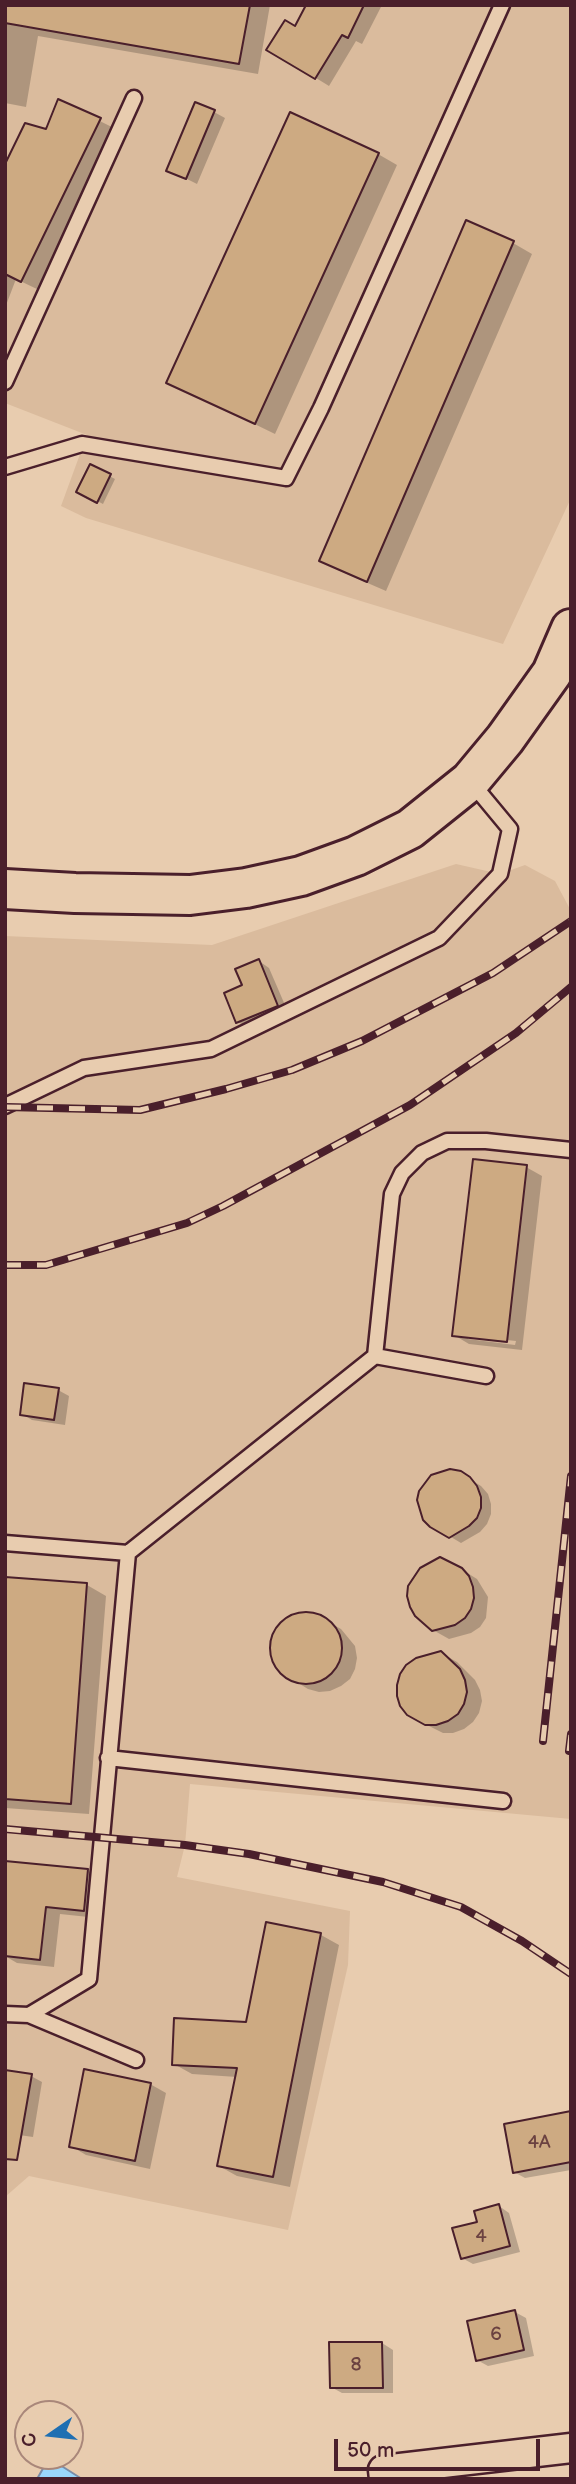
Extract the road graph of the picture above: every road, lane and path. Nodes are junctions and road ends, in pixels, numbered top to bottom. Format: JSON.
{"nodes":[{"id":1,"x":502,"y":5,"type":"edge"},
{"id":2,"x":134,"y":98,"type":"dead end"},
{"id":3,"x":5,"y":382,"type":"edge"},
{"id":4,"x":5,"y":467,"type":"edge"},
{"id":5,"x":571,"y":629,"type":"edge"},
{"id":6,"x":470,"y":781,"type":"junction"},
{"id":7,"x":5,"y":889,"type":"edge"},
{"id":8,"x":5,"y":1106,"type":"edge"},
{"id":9,"x":571,"y":1150,"type":"edge"},
{"id":10,"x":375,"y":1356,"type":"junction"},
{"id":11,"x":486,"y":1376,"type":"dead end"},
{"id":12,"x":5,"y":1543,"type":"edge"},
{"id":13,"x":128,"y":1553,"type":"junction"},
{"id":14,"x":108,"y":1758,"type":"junction"},
{"id":15,"x":503,"y":1801,"type":"dead end"},
{"id":16,"x":5,"y":2014,"type":"edge"},
{"id":17,"x":29,"y":2015,"type":"junction"},
{"id":18,"x":136,"y":2060,"type":"dead end"},
{"id":19,"x":571,"y":2448,"type":"edge"},
{"id":20,"x":384,"y":2479,"type":"edge"}],
"edges":[{"from":1,"to":4,"type":"lane"},
{"from":2,"to":3,"type":"lane"},
{"from":5,"to":6,"type":"main road"},
{"from":6,"to":7,"type":"main road"},
{"from":6,"to":8,"type":"lane"},
{"from":9,"to":10,"type":"lane"},
{"from":10,"to":11,"type":"lane"},
{"from":10,"to":13,"type":"lane"},
{"from":12,"to":13,"type":"lane"},
{"from":13,"to":14,"type":"lane"},
{"from":14,"to":15,"type":"lane"},
{"from":14,"to":17,"type":"lane"},
{"from":16,"to":17,"type":"lane"},
{"from":17,"to":18,"type":"lane"},
{"from":19,"to":20,"type":"street"}]}
